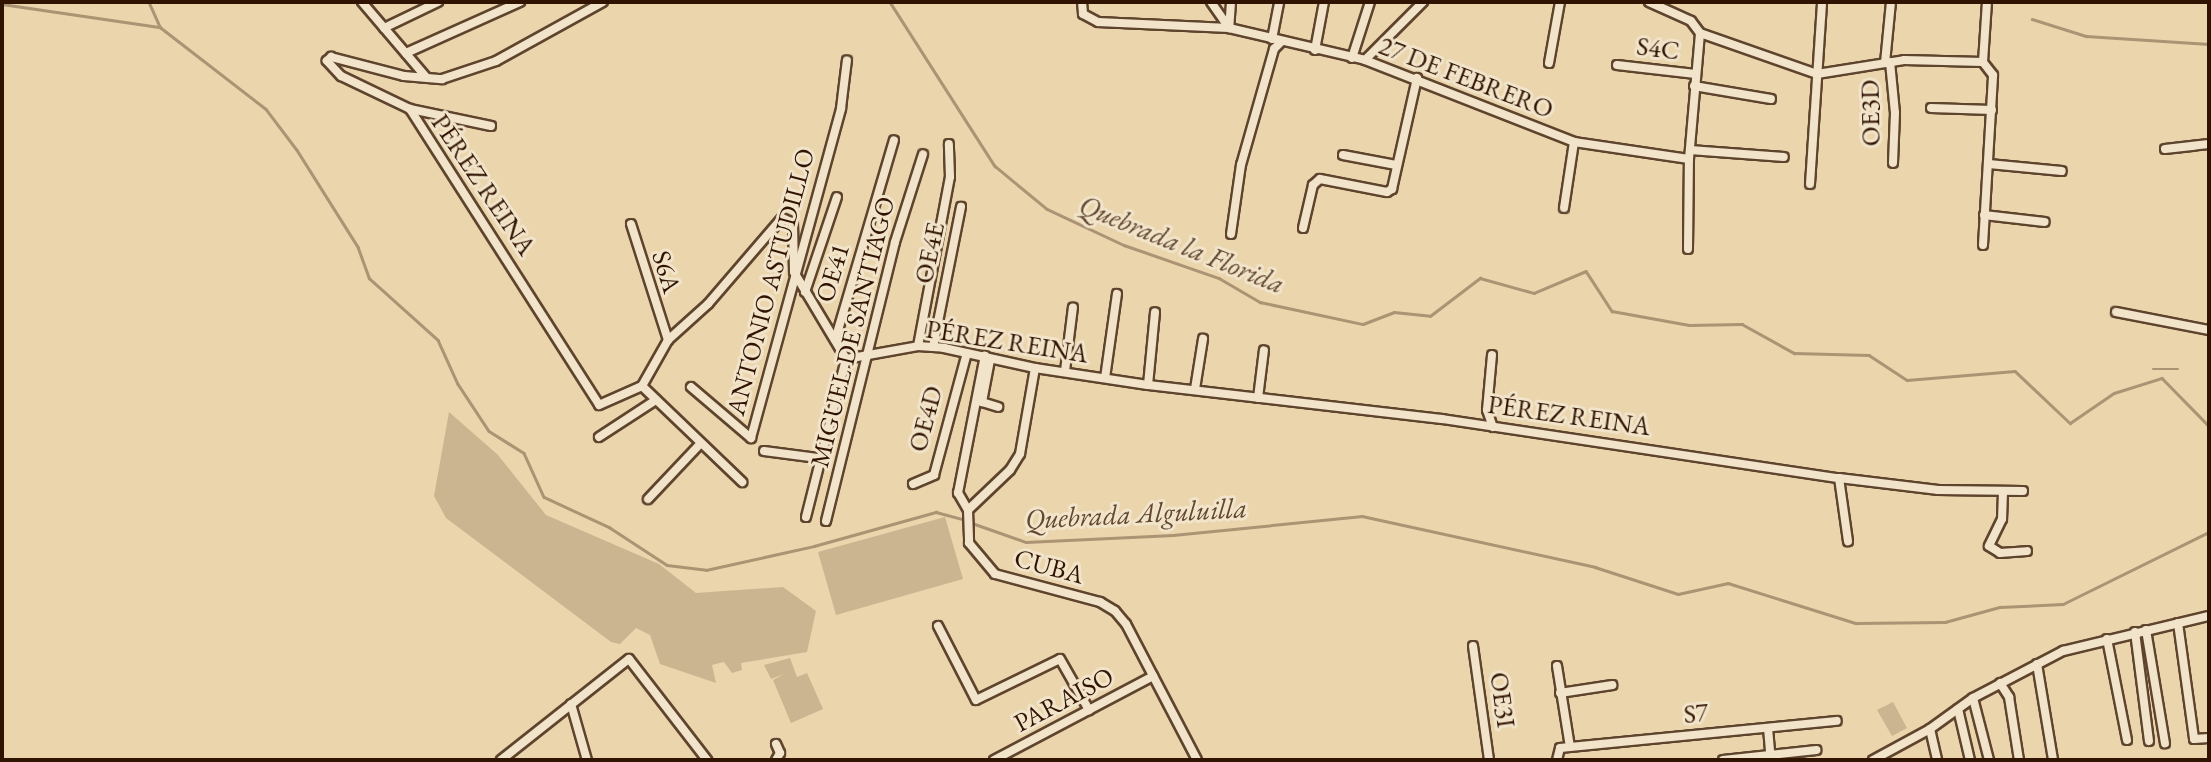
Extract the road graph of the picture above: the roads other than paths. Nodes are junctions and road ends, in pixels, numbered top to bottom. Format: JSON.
{"nodes":[{"id":1,"x":362,"y":2,"type":"edge"},
{"id":2,"x":438,"y":2,"type":"edge"},
{"id":3,"x":520,"y":2,"type":"edge"},
{"id":4,"x":603,"y":2,"type":"edge"},
{"id":5,"x":1082,"y":2,"type":"edge"},
{"id":6,"x":1211,"y":2,"type":"edge"},
{"id":7,"x":1231,"y":2,"type":"edge"},
{"id":8,"x":1279,"y":2,"type":"edge"},
{"id":9,"x":1324,"y":2,"type":"edge"},
{"id":10,"x":1370,"y":2,"type":"edge"},
{"id":11,"x":1423,"y":2,"type":"edge"},
{"id":12,"x":1560,"y":2,"type":"edge"},
{"id":13,"x":1649,"y":2,"type":"edge"},
{"id":14,"x":1822,"y":2,"type":"edge"},
{"id":15,"x":1891,"y":2,"type":"edge"},
{"id":16,"x":1987,"y":2,"type":"edge"},
{"id":17,"x":384,"y":28,"type":"junction"},
{"id":18,"x":1229,"y":28,"type":"junction"},
{"id":19,"x":1700,"y":33,"type":"junction"},
{"id":20,"x":1276,"y":40,"type":"junction"},
{"id":21,"x":1315,"y":50,"type":"junction"},
{"id":22,"x":406,"y":53,"type":"junction"},
{"id":23,"x":1352,"y":58,"type":"junction"},
{"id":24,"x":847,"y":60,"type":"dead end"},
{"id":25,"x":1365,"y":60,"type":"junction"},
{"id":26,"x":1983,"y":62,"type":"junction"},
{"id":27,"x":1549,"y":63,"type":"dead end"},
{"id":28,"x":1887,"y":63,"type":"junction"},
{"id":29,"x":1617,"y":65,"type":"dead end"},
{"id":30,"x":1695,"y":74,"type":"junction"},
{"id":31,"x":1817,"y":74,"type":"junction"},
{"id":32,"x":426,"y":78,"type":"junction"},
{"id":33,"x":1417,"y":78,"type":"junction"},
{"id":34,"x":1694,"y":86,"type":"junction"},
{"id":35,"x":1771,"y":99,"type":"dead end"},
{"id":36,"x":1931,"y":108,"type":"dead end"},
{"id":37,"x":410,"y":109,"type":"junction"},
{"id":38,"x":1992,"y":110,"type":"junction"},
{"id":39,"x":491,"y":126,"type":"dead end"},
{"id":40,"x":894,"y":140,"type":"dead end"},
{"id":41,"x":1574,"y":142,"type":"junction"},
{"id":42,"x":949,"y":144,"type":"dead end"},
{"id":43,"x":2209,"y":144,"type":"edge"},
{"id":44,"x":2165,"y":149,"type":"dead end"},
{"id":45,"x":923,"y":154,"type":"dead end"},
{"id":46,"x":1343,"y":155,"type":"dead end"},
{"id":47,"x":1690,"y":155,"type":"junction"},
{"id":48,"x":1784,"y":158,"type":"dead end"},
{"id":49,"x":1892,"y":163,"type":"dead end"},
{"id":50,"x":1989,"y":164,"type":"junction"},
{"id":51,"x":1396,"y":165,"type":"junction"},
{"id":52,"x":2062,"y":171,"type":"dead end"},
{"id":53,"x":1810,"y":184,"type":"dead end"},
{"id":54,"x":837,"y":197,"type":"dead end"},
{"id":55,"x":961,"y":207,"type":"dead end"},
{"id":56,"x":1563,"y":208,"type":"dead end"},
{"id":57,"x":1984,"y":215,"type":"junction"},
{"id":58,"x":2045,"y":222,"type":"dead end"},
{"id":59,"x":631,"y":224,"type":"dead end"},
{"id":60,"x":1303,"y":228,"type":"dead end"},
{"id":61,"x":1231,"y":234,"type":"dead end"},
{"id":62,"x":1983,"y":245,"type":"dead end"},
{"id":63,"x":1688,"y":249,"type":"dead end"},
{"id":64,"x":794,"y":272,"type":"junction"},
{"id":65,"x":805,"y":292,"type":"junction"},
{"id":66,"x":1116,"y":294,"type":"dead end"},
{"id":67,"x":1073,"y":307,"type":"dead end"},
{"id":68,"x":1155,"y":312,"type":"dead end"},
{"id":69,"x":2116,"y":313,"type":"dead end"},
{"id":70,"x":2209,"y":330,"type":"edge"},
{"id":71,"x":835,"y":337,"type":"junction"},
{"id":72,"x":1203,"y":339,"type":"dead end"},
{"id":73,"x":668,"y":340,"type":"junction"},
{"id":74,"x":918,"y":346,"type":"junction"},
{"id":75,"x":933,"y":347,"type":"junction"},
{"id":76,"x":1264,"y":350,"type":"dead end"},
{"id":77,"x":967,"y":353,"type":"junction"},
{"id":78,"x":1492,"y":355,"type":"dead end"},
{"id":79,"x":988,"y":357,"type":"junction"},
{"id":80,"x":867,"y":358,"type":"junction"},
{"id":81,"x":846,"y":359,"type":"junction"},
{"id":82,"x":1035,"y":369,"type":"junction"},
{"id":83,"x":1065,"y":371,"type":"junction"},
{"id":84,"x":1105,"y":378,"type":"junction"},
{"id":85,"x":1148,"y":385,"type":"junction"},
{"id":86,"x":642,"y":386,"type":"junction"},
{"id":87,"x":691,"y":387,"type":"dead end"},
{"id":88,"x":1195,"y":389,"type":"junction"},
{"id":89,"x":1258,"y":398,"type":"junction"},
{"id":90,"x":656,"y":400,"type":"junction"},
{"id":91,"x":998,"y":407,"type":"dead end"},
{"id":92,"x":1493,"y":427,"type":"junction"},
{"id":93,"x":599,"y":437,"type":"dead end"},
{"id":94,"x":700,"y":444,"type":"junction"},
{"id":95,"x":764,"y":451,"type":"dead end"},
{"id":96,"x":818,"y":458,"type":"junction"},
{"id":97,"x":1839,"y":478,"type":"junction"},
{"id":98,"x":742,"y":482,"type":"dead end"},
{"id":99,"x":913,"y":484,"type":"dead end"},
{"id":100,"x":2024,"y":491,"type":"dead end"},
{"id":101,"x":2003,"y":492,"type":"junction"},
{"id":102,"x":648,"y":499,"type":"dead end"},
{"id":103,"x":968,"y":510,"type":"junction"},
{"id":104,"x":806,"y":517,"type":"dead end"},
{"id":105,"x":826,"y":521,"type":"dead end"},
{"id":106,"x":1848,"y":541,"type":"dead end"},
{"id":107,"x":2027,"y":551,"type":"dead end"},
{"id":108,"x":2209,"y":615,"type":"edge"},
{"id":109,"x":2178,"y":623,"type":"junction"},
{"id":110,"x":938,"y":626,"type":"dead end"},
{"id":111,"x":2146,"y":630,"type":"junction"},
{"id":112,"x":2135,"y":632,"type":"junction"},
{"id":113,"x":2106,"y":639,"type":"junction"},
{"id":114,"x":1473,"y":646,"type":"dead end"},
{"id":115,"x":2037,"y":664,"type":"junction"},
{"id":116,"x":1557,"y":666,"type":"dead end"},
{"id":117,"x":1153,"y":676,"type":"junction"},
{"id":118,"x":2000,"y":682,"type":"junction"},
{"id":119,"x":1612,"y":685,"type":"dead end"},
{"id":120,"x":1560,"y":693,"type":"junction"},
{"id":121,"x":1973,"y":698,"type":"junction"},
{"id":122,"x":571,"y":704,"type":"junction"},
{"id":123,"x":1958,"y":709,"type":"junction"},
{"id":124,"x":1089,"y":710,"type":"junction"},
{"id":125,"x":1837,"y":722,"type":"dead end"},
{"id":126,"x":1768,"y":728,"type":"junction"},
{"id":127,"x":1930,"y":729,"type":"junction"},
{"id":128,"x":2209,"y":738,"type":"edge"},
{"id":129,"x":2127,"y":740,"type":"dead end"},
{"id":130,"x":2149,"y":741,"type":"dead end"},
{"id":131,"x":2165,"y":743,"type":"dead end"},
{"id":132,"x":776,"y":744,"type":"dead end"},
{"id":133,"x":1565,"y":747,"type":"junction"},
{"id":134,"x":1816,"y":750,"type":"dead end"},
{"id":135,"x":1770,"y":757,"type":"edge"},
{"id":136,"x":500,"y":760,"type":"edge"},
{"id":137,"x":587,"y":760,"type":"edge"},
{"id":138,"x":707,"y":760,"type":"edge"},
{"id":139,"x":776,"y":760,"type":"edge"},
{"id":140,"x":994,"y":760,"type":"edge"},
{"id":141,"x":1198,"y":760,"type":"edge"},
{"id":142,"x":1489,"y":760,"type":"edge"},
{"id":143,"x":1557,"y":760,"type":"edge"},
{"id":144,"x":1723,"y":760,"type":"edge"},
{"id":145,"x":1873,"y":760,"type":"edge"},
{"id":146,"x":1937,"y":760,"type":"edge"},
{"id":147,"x":1970,"y":760,"type":"edge"},
{"id":148,"x":1989,"y":760,"type":"edge"},
{"id":149,"x":2019,"y":760,"type":"edge"},
{"id":150,"x":2053,"y":760,"type":"edge"}],
"edges":[{"from":1,"to":17,"type":"street"},
{"from":2,"to":17,"type":"street"},
{"from":3,"to":22,"type":"street"},
{"from":4,"to":32,"type":"street"},
{"from":5,"to":18,"type":"street","name":"27 DE FEBRERO"},
{"from":6,"to":18,"type":"street"},
{"from":7,"to":18,"type":"street"},
{"from":8,"to":20,"type":"street"},
{"from":9,"to":21,"type":"street"},
{"from":10,"to":23,"type":"street"},
{"from":11,"to":25,"type":"street"},
{"from":12,"to":27,"type":"street"},
{"from":13,"to":19,"type":"street"},
{"from":14,"to":31,"type":"street"},
{"from":15,"to":28,"type":"street","name":"OE3D"},
{"from":16,"to":26,"type":"street"},
{"from":17,"to":22,"type":"street"},
{"from":18,"to":20,"type":"street","name":"27 DE FEBRERO"},
{"from":19,"to":30,"type":"street"},
{"from":19,"to":31,"type":"street"},
{"from":20,"to":21,"type":"street","name":"27 DE FEBRERO"},
{"from":20,"to":61,"type":"street"},
{"from":21,"to":23,"type":"street","name":"27 DE FEBRERO"},
{"from":22,"to":32,"type":"street"},
{"from":23,"to":25,"type":"street","name":"27 DE FEBRERO"},
{"from":24,"to":64,"type":"street","name":"ANTONIO ASTUDILLO"},
{"from":25,"to":33,"type":"street","name":"27 DE FEBRERO"},
{"from":26,"to":28,"type":"street"},
{"from":26,"to":38,"type":"street"},
{"from":28,"to":31,"type":"street"},
{"from":28,"to":49,"type":"street","name":"OE3D"},
{"from":29,"to":30,"type":"street","name":"S4C"},
{"from":30,"to":34,"type":"street"},
{"from":31,"to":53,"type":"street"},
{"from":32,"to":37,"type":"street"},
{"from":33,"to":41,"type":"street","name":"27 DE FEBRERO"},
{"from":33,"to":51,"type":"street"},
{"from":34,"to":35,"type":"street"},
{"from":34,"to":47,"type":"street"},
{"from":36,"to":38,"type":"street"},
{"from":37,"to":39,"type":"street","name":"PÉREZ REINA"},
{"from":37,"to":86,"type":"street","name":"PÉREZ REINA"},
{"from":38,"to":50,"type":"street"},
{"from":40,"to":71,"type":"street","name":"OE41"},
{"from":41,"to":47,"type":"street","name":"27 DE FEBRERO"},
{"from":41,"to":56,"type":"street"},
{"from":42,"to":74,"type":"street"},
{"from":43,"to":44,"type":"street"},
{"from":45,"to":80,"type":"street","name":"MIGUEL DE SANTIAGO"},
{"from":46,"to":51,"type":"street"},
{"from":47,"to":48,"type":"street","name":"27 DE FEBRERO"},
{"from":47,"to":63,"type":"street"},
{"from":50,"to":52,"type":"street"},
{"from":50,"to":57,"type":"street"},
{"from":51,"to":60,"type":"street"},
{"from":54,"to":65,"type":"street"},
{"from":55,"to":75,"type":"street","name":"OE4E"},
{"from":57,"to":58,"type":"street"},
{"from":57,"to":62,"type":"street"},
{"from":59,"to":73,"type":"street","name":"S6A"},
{"from":64,"to":65,"type":"street"},
{"from":64,"to":73,"type":"street"},
{"from":64,"to":87,"type":"street","name":"ANTONIO ASTUDILLO"},
{"from":65,"to":71,"type":"street"},
{"from":66,"to":84,"type":"street"},
{"from":67,"to":83,"type":"street"},
{"from":68,"to":85,"type":"street"},
{"from":69,"to":70,"type":"street"},
{"from":71,"to":81,"type":"street"},
{"from":72,"to":88,"type":"street"},
{"from":73,"to":86,"type":"street"},
{"from":74,"to":75,"type":"street","name":"PÉREZ REINA"},
{"from":74,"to":80,"type":"street","name":"PÉREZ REINA"},
{"from":75,"to":77,"type":"street","name":"PÉREZ REINA"},
{"from":76,"to":89,"type":"street"},
{"from":77,"to":79,"type":"street","name":"PÉREZ REINA"},
{"from":77,"to":99,"type":"street","name":"OE4D"},
{"from":78,"to":92,"type":"street"},
{"from":79,"to":82,"type":"street","name":"PÉREZ REINA"},
{"from":79,"to":91,"type":"street"},
{"from":79,"to":103,"type":"street","name":"CUBA"},
{"from":80,"to":81,"type":"street","name":"PÉREZ REINA"},
{"from":80,"to":105,"type":"street","name":"MIGUEL DE SANTIAGO"},
{"from":81,"to":96,"type":"street"},
{"from":82,"to":83,"type":"street","name":"PÉREZ REINA"},
{"from":82,"to":103,"type":"street"},
{"from":83,"to":84,"type":"street","name":"PÉREZ REINA"},
{"from":84,"to":85,"type":"street","name":"PÉREZ REINA"},
{"from":85,"to":88,"type":"street","name":"PÉREZ REINA"},
{"from":86,"to":90,"type":"street"},
{"from":88,"to":89,"type":"street","name":"PÉREZ REINA"},
{"from":89,"to":92,"type":"street","name":"PÉREZ REINA"},
{"from":90,"to":93,"type":"street"},
{"from":90,"to":94,"type":"street"},
{"from":92,"to":97,"type":"street","name":"PÉREZ REINA"},
{"from":94,"to":98,"type":"street"},
{"from":94,"to":102,"type":"street"},
{"from":95,"to":96,"type":"street"},
{"from":96,"to":104,"type":"street"},
{"from":97,"to":101,"type":"street","name":"PÉREZ REINA"},
{"from":97,"to":106,"type":"street"},
{"from":100,"to":101,"type":"street","name":"PÉREZ REINA"},
{"from":101,"to":107,"type":"street"},
{"from":103,"to":117,"type":"street","name":"CUBA"},
{"from":108,"to":109,"type":"street"},
{"from":109,"to":111,"type":"street"},
{"from":109,"to":128,"type":"street"},
{"from":110,"to":124,"type":"street"},
{"from":111,"to":112,"type":"street"},
{"from":111,"to":131,"type":"street"},
{"from":112,"to":113,"type":"street"},
{"from":112,"to":130,"type":"street"},
{"from":113,"to":115,"type":"street"},
{"from":113,"to":129,"type":"street"},
{"from":114,"to":142,"type":"street","name":"OE3I"},
{"from":115,"to":118,"type":"street"},
{"from":115,"to":150,"type":"street"},
{"from":116,"to":120,"type":"street"},
{"from":117,"to":124,"type":"street","name":"PARAISO"},
{"from":117,"to":141,"type":"street","name":"CUBA"},
{"from":118,"to":121,"type":"street"},
{"from":118,"to":149,"type":"street"},
{"from":119,"to":120,"type":"street"},
{"from":120,"to":133,"type":"street"},
{"from":121,"to":123,"type":"street"},
{"from":121,"to":148,"type":"street"},
{"from":122,"to":136,"type":"street"},
{"from":122,"to":137,"type":"street"},
{"from":122,"to":138,"type":"street"},
{"from":123,"to":127,"type":"street"},
{"from":123,"to":147,"type":"street"},
{"from":124,"to":140,"type":"street","name":"PARAISO"},
{"from":125,"to":126,"type":"street","name":"S7"},
{"from":126,"to":133,"type":"street","name":"S7"},
{"from":126,"to":135,"type":"street"},
{"from":127,"to":145,"type":"street"},
{"from":127,"to":146,"type":"street"},
{"from":132,"to":139,"type":"street"},
{"from":133,"to":143,"type":"street"},
{"from":134,"to":135,"type":"street"},
{"from":135,"to":144,"type":"street"}]}
